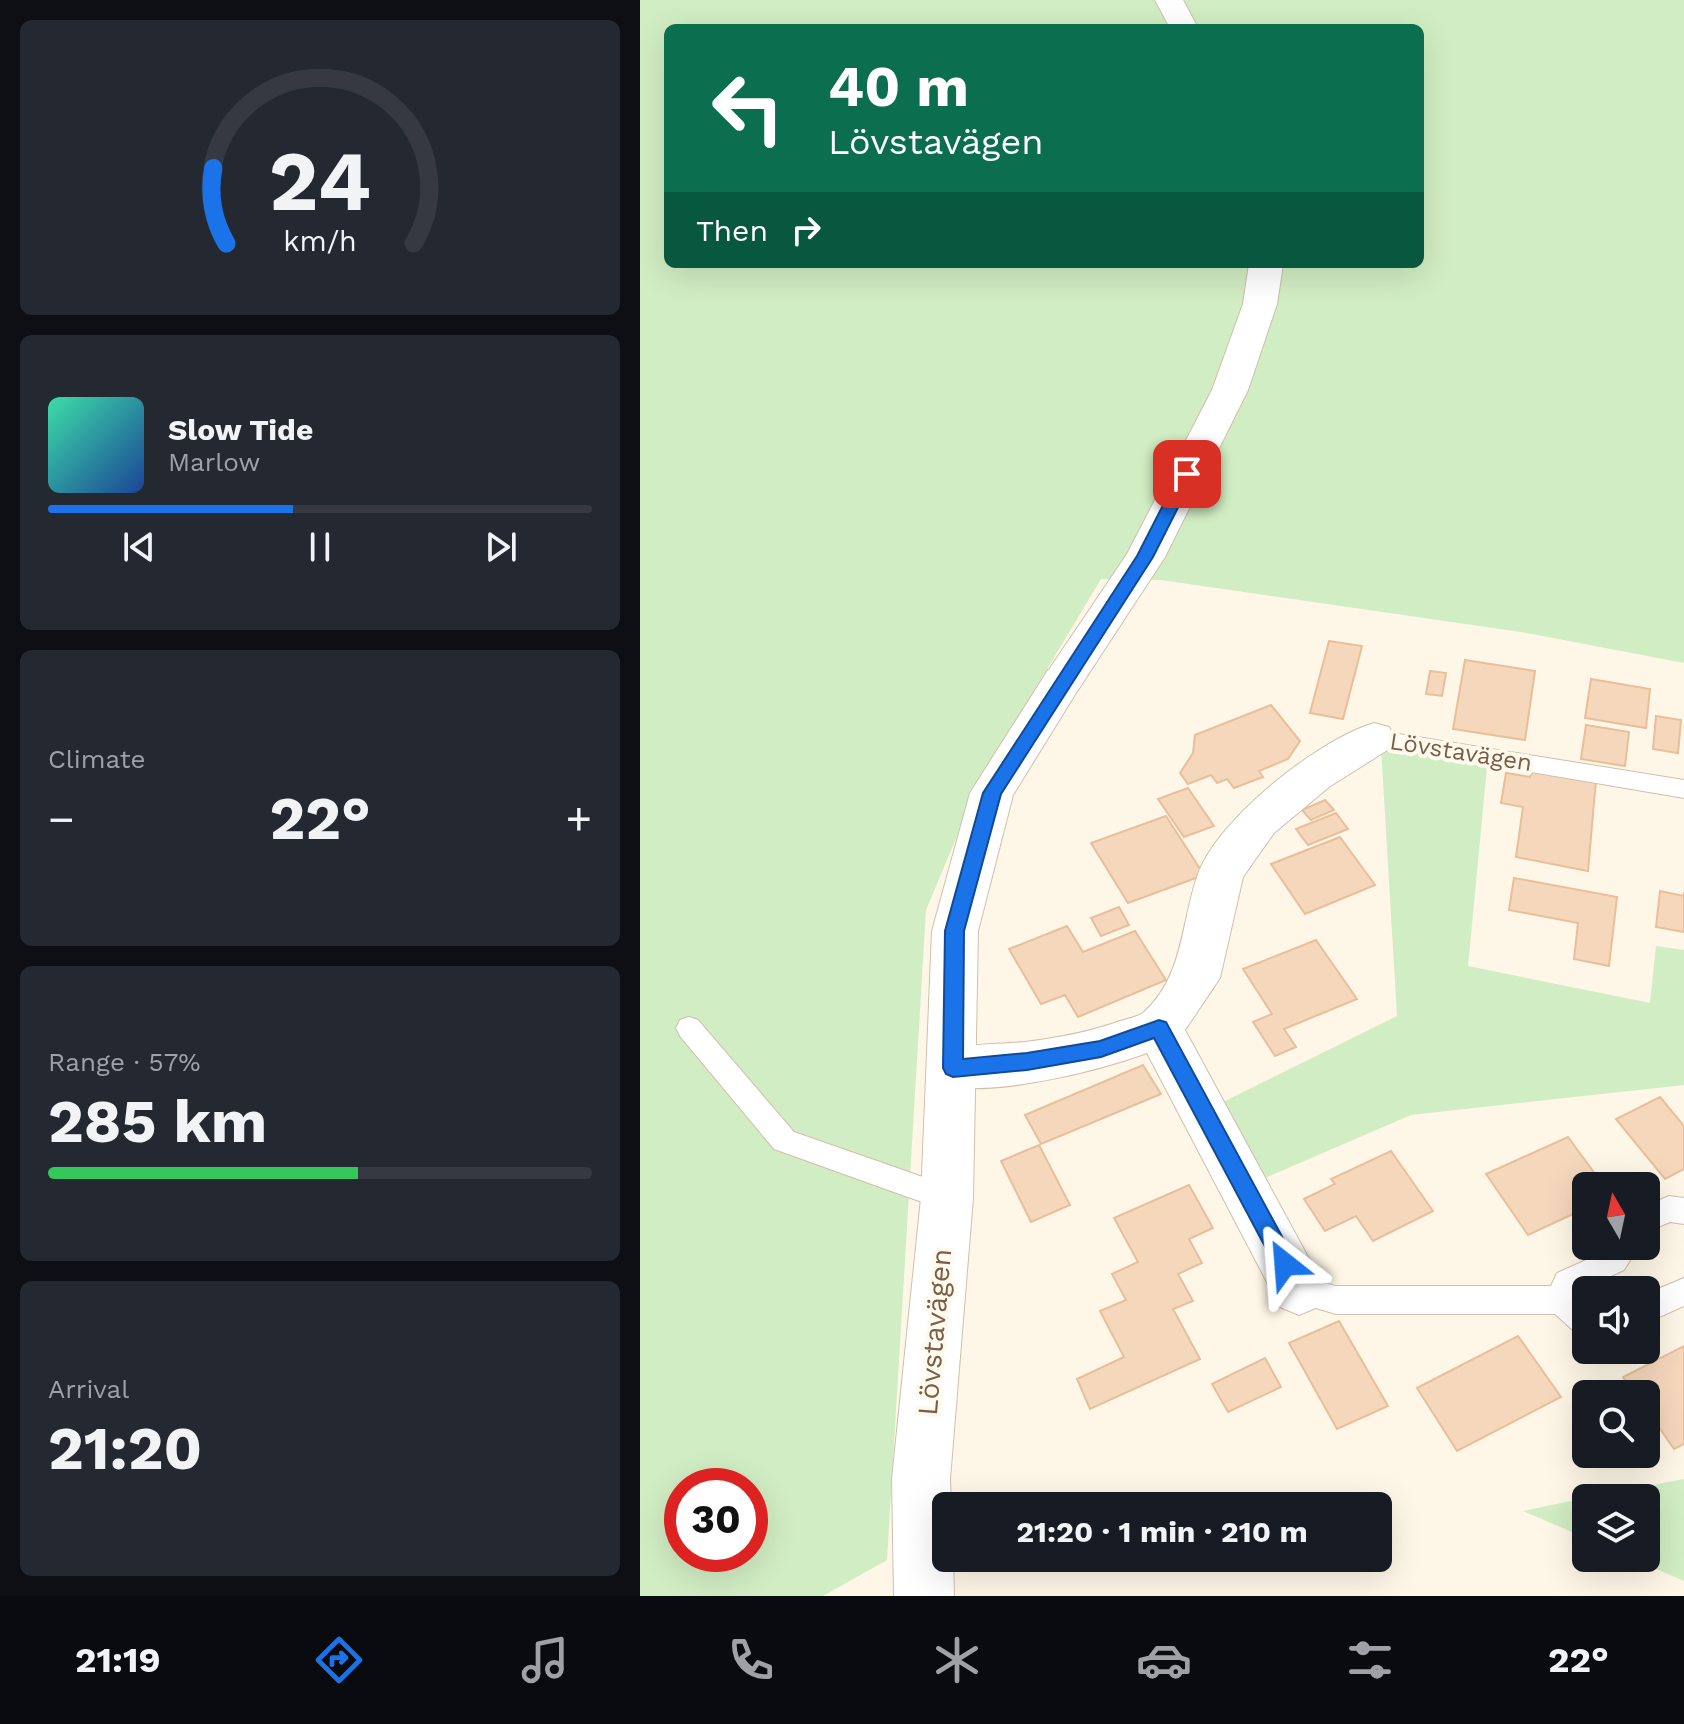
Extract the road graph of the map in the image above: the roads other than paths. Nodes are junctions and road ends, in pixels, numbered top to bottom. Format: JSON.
{"nodes":[{"id":1,"x":1169,"y":0,"type":"edge"},
{"id":2,"x":1182,"y":24,"type":"edge"},
{"id":3,"x":1265,"y":268,"type":"edge"},
{"id":4,"x":1374,"y":738,"type":"joint"},
{"id":5,"x":1684,"y":789,"type":"edge"},
{"id":6,"x":689,"y":1028,"type":"dead end"},
{"id":7,"x":1159,"y":1028,"type":"junction"},
{"id":8,"x":953,"y":1068,"type":"junction"},
{"id":9,"x":947,"y":1198,"type":"junction"},
{"id":10,"x":1684,"y":1211,"type":"edge"},
{"id":11,"x":1660,"y":1213,"type":"edge"},
{"id":12,"x":1615,"y":1260,"type":"edge"},
{"id":13,"x":1299,"y":1290,"type":"joint"},
{"id":14,"x":1684,"y":1291,"type":"edge"},
{"id":15,"x":1561,"y":1300,"type":"junction"},
{"id":16,"x":1660,"y":1302,"type":"edge"},
{"id":17,"x":1572,"y":1310,"type":"edge"},
{"id":18,"x":924,"y":1596,"type":"edge"}],
"edges":[{"from":1,"to":2,"type":"street"},
{"from":3,"to":8,"type":"street","name":"Lövstavägen"},
{"from":4,"to":5,"type":"lane","name":"Lövstavägen"},
{"from":4,"to":7,"type":"street","name":"Lövstavägen"},
{"from":6,"to":9,"type":"lane"},
{"from":7,"to":8,"type":"street"},
{"from":7,"to":13,"type":"street"},
{"from":8,"to":9,"type":"street","name":"Lövstavägen"},
{"from":9,"to":18,"type":"street","name":"Lövstavägen"},
{"from":10,"to":11,"type":"lane"},
{"from":12,"to":15,"type":"lane"},
{"from":13,"to":15,"type":"lane"},
{"from":14,"to":16,"type":"lane"},
{"from":15,"to":17,"type":"lane"}]}
